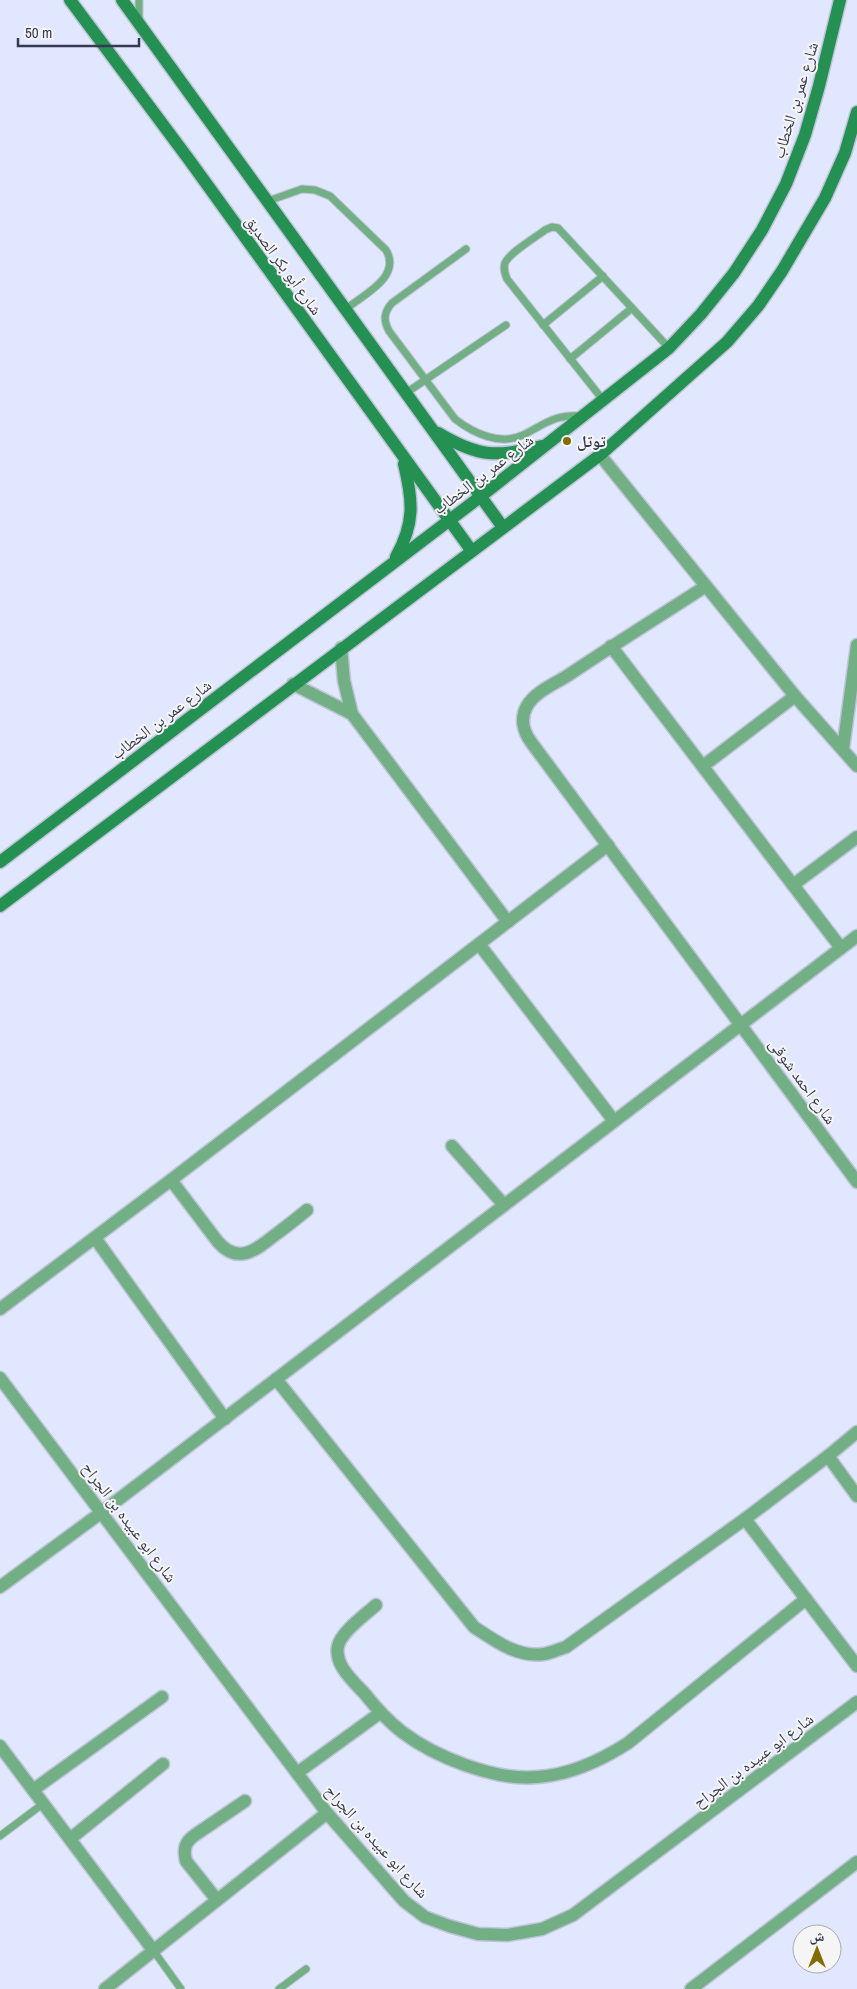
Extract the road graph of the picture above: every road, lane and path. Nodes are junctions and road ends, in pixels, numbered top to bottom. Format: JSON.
{"nodes":[{"id":1,"x":70,"y":0,"type":"edge"},
{"id":2,"x":122,"y":0,"type":"edge"},
{"id":3,"x":139,"y":0,"type":"edge"},
{"id":4,"x":840,"y":0,"type":"edge"},
{"id":5,"x":139,"y":23,"type":"junction"},
{"id":6,"x":857,"y":112,"type":"edge"},
{"id":7,"x":268,"y":201,"type":"junction"},
{"id":8,"x":466,"y":249,"type":"dead end"},
{"id":9,"x":603,"y":276,"type":"junction"},
{"id":10,"x":632,"y":308,"type":"junction"},
{"id":11,"x":346,"y":309,"type":"junction"},
{"id":12,"x":506,"y":325,"type":"dead end"},
{"id":13,"x":543,"y":325,"type":"junction"},
{"id":14,"x":669,"y":348,"type":"junction"},
{"id":15,"x":570,"y":360,"type":"junction"},
{"id":16,"x":426,"y":380,"type":"junction"},
{"id":17,"x":406,"y":393,"type":"junction"},
{"id":18,"x":603,"y":400,"type":"junction"},
{"id":19,"x":583,"y":416,"type":"junction"},
{"id":20,"x":433,"y":430,"type":"junction"},
{"id":21,"x":547,"y":445,"type":"junction"},
{"id":22,"x":600,"y":455,"type":"junction"},
{"id":23,"x":402,"y":456,"type":"junction"},
{"id":24,"x":480,"y":497,"type":"junction"},
{"id":25,"x":449,"y":520,"type":"junction"},
{"id":26,"x":502,"y":526,"type":"junction"},
{"id":27,"x":471,"y":550,"type":"junction"},
{"id":28,"x":393,"y":563,"type":"junction"},
{"id":29,"x":706,"y":586,"type":"junction"},
{"id":30,"x":857,"y":645,"type":"edge"},
{"id":31,"x":611,"y":646,"type":"junction"},
{"id":32,"x":341,"y":648,"type":"junction"},
{"id":33,"x":293,"y":684,"type":"junction"},
{"id":34,"x":795,"y":696,"type":"junction"},
{"id":35,"x":352,"y":714,"type":"junction"},
{"id":36,"x":843,"y":750,"type":"junction"},
{"id":37,"x":703,"y":766,"type":"junction"},
{"id":38,"x":857,"y":766,"type":"edge"},
{"id":39,"x":857,"y":837,"type":"edge"},
{"id":40,"x":608,"y":845,"type":"junction"},
{"id":41,"x":0,"y":862,"type":"edge"},
{"id":42,"x":792,"y":884,"type":"junction"},
{"id":43,"x":0,"y":906,"type":"edge"},
{"id":44,"x":508,"y":922,"type":"junction"},
{"id":45,"x":857,"y":936,"type":"edge"},
{"id":46,"x":479,"y":944,"type":"junction"},
{"id":47,"x":841,"y":948,"type":"junction"},
{"id":48,"x":741,"y":1024,"type":"junction"},
{"id":49,"x":614,"y":1121,"type":"junction"},
{"id":50,"x":452,"y":1146,"type":"dead end"},
{"id":51,"x":172,"y":1180,"type":"junction"},
{"id":52,"x":857,"y":1182,"type":"edge"},
{"id":53,"x":504,"y":1205,"type":"junction"},
{"id":54,"x":307,"y":1210,"type":"dead end"},
{"id":55,"x":95,"y":1238,"type":"junction"},
{"id":56,"x":0,"y":1308,"type":"edge"},
{"id":57,"x":0,"y":1378,"type":"edge"},
{"id":58,"x":276,"y":1379,"type":"junction"},
{"id":59,"x":224,"y":1419,"type":"junction"},
{"id":60,"x":857,"y":1432,"type":"edge"},
{"id":61,"x":828,"y":1456,"type":"junction"},
{"id":62,"x":857,"y":1496,"type":"edge"},
{"id":63,"x":102,"y":1512,"type":"junction"},
{"id":64,"x":745,"y":1519,"type":"junction"},
{"id":65,"x":0,"y":1587,"type":"edge"},
{"id":66,"x":806,"y":1599,"type":"junction"},
{"id":67,"x":376,"y":1605,"type":"dead end"},
{"id":68,"x":857,"y":1666,"type":"edge"},
{"id":69,"x":162,"y":1697,"type":"dead end"},
{"id":70,"x":857,"y":1702,"type":"edge"},
{"id":71,"x":380,"y":1713,"type":"junction"},
{"id":72,"x":0,"y":1746,"type":"edge"},
{"id":73,"x":4,"y":1759,"type":"edge"},
{"id":74,"x":163,"y":1764,"type":"dead end"},
{"id":75,"x":297,"y":1773,"type":"junction"},
{"id":76,"x":33,"y":1790,"type":"junction"},
{"id":77,"x":245,"y":1801,"type":"dead end"},
{"id":78,"x":44,"y":1803,"type":"junction"},
{"id":79,"x":327,"y":1812,"type":"junction"},
{"id":80,"x":0,"y":1836,"type":"edge"},
{"id":81,"x":70,"y":1839,"type":"junction"},
{"id":82,"x":857,"y":1862,"type":"edge"},
{"id":83,"x":217,"y":1900,"type":"junction"},
{"id":84,"x":154,"y":1950,"type":"junction"},
{"id":85,"x":306,"y":1968,"type":"dead end"},
{"id":86,"x":105,"y":1989,"type":"edge"},
{"id":87,"x":181,"y":1989,"type":"edge"},
{"id":88,"x":279,"y":1989,"type":"edge"},
{"id":89,"x":691,"y":1989,"type":"edge"}],
"edges":[{"from":1,"to":23,"type":"street","name":"شارع أبو بكر الصديق"},
{"from":2,"to":5,"type":"street","name":"شارع أبو بكر الصديق"},
{"from":3,"to":5,"type":"lane"},
{"from":4,"to":14,"type":"street","name":"شارع عمر بن الخطاب"},
{"from":5,"to":7,"type":"street","name":"شارع أبو بكر الصديق"},
{"from":6,"to":22,"type":"street"},
{"from":7,"to":11,"type":"street","name":"شارع أبو بكر الصديق"},
{"from":7,"to":11,"type":"lane"},
{"from":8,"to":16,"type":"lane"},
{"from":9,"to":10,"type":"lane"},
{"from":9,"to":13,"type":"lane"},
{"from":9,"to":13,"type":"lane"},
{"from":10,"to":14,"type":"lane"},
{"from":10,"to":15,"type":"lane"},
{"from":11,"to":17,"type":"street","name":"شارع أبو بكر الصديق"},
{"from":12,"to":16,"type":"lane"},
{"from":13,"to":15,"type":"lane"},
{"from":14,"to":18,"type":"street","name":"شارع عمر بن الخطاب"},
{"from":15,"to":18,"type":"lane"},
{"from":16,"to":17,"type":"lane"},
{"from":16,"to":19,"type":"lane"},
{"from":17,"to":20,"type":"street","name":"شارع أبو بكر الصديق"},
{"from":18,"to":19,"type":"street","name":"شارع عمر بن الخطاب"},
{"from":19,"to":21,"type":"street","name":"شارع عمر بن الخطاب"},
{"from":20,"to":21,"type":"street"},
{"from":20,"to":24,"type":"street","name":"شارع أبو بكر الصديق"},
{"from":21,"to":24,"type":"street","name":"شارع عمر بن الخطاب"},
{"from":22,"to":26,"type":"street"},
{"from":22,"to":29,"type":"street"},
{"from":23,"to":25,"type":"street","name":"شارع أبو بكر الصديق"},
{"from":23,"to":28,"type":"street"},
{"from":24,"to":25,"type":"street","name":"شارع عمر بن الخطاب"},
{"from":24,"to":26,"type":"street","name":"شارع أبو بكر الصديق"},
{"from":25,"to":27,"type":"street","name":"شارع أبو بكر الصديق"},
{"from":25,"to":28,"type":"street","name":"شارع عمر بن الخطاب"},
{"from":26,"to":27,"type":"street"},
{"from":27,"to":32,"type":"street"},
{"from":28,"to":41,"type":"street","name":"شارع عمر بن الخطاب"},
{"from":29,"to":31,"type":"street","name":"شارع احمد شوقى"},
{"from":29,"to":34,"type":"street"},
{"from":30,"to":36,"type":"street"},
{"from":31,"to":37,"type":"street"},
{"from":31,"to":40,"type":"street","name":"شارع احمد شوقى"},
{"from":32,"to":33,"type":"street"},
{"from":32,"to":35,"type":"street"},
{"from":33,"to":35,"type":"street"},
{"from":33,"to":43,"type":"street"},
{"from":34,"to":36,"type":"street"},
{"from":34,"to":37,"type":"street"},
{"from":35,"to":44,"type":"street"},
{"from":36,"to":38,"type":"street"},
{"from":37,"to":42,"type":"street"},
{"from":39,"to":42,"type":"street"},
{"from":40,"to":44,"type":"street"},
{"from":40,"to":48,"type":"street","name":"شارع احمد شوقى"},
{"from":42,"to":47,"type":"street"},
{"from":44,"to":46,"type":"street"},
{"from":45,"to":47,"type":"street"},
{"from":46,"to":49,"type":"street"},
{"from":46,"to":51,"type":"street"},
{"from":47,"to":48,"type":"street"},
{"from":48,"to":49,"type":"street"},
{"from":48,"to":52,"type":"street","name":"شارع احمد شوقى"},
{"from":49,"to":53,"type":"street"},
{"from":50,"to":53,"type":"street"},
{"from":51,"to":54,"type":"street"},
{"from":51,"to":55,"type":"street"},
{"from":53,"to":58,"type":"street"},
{"from":55,"to":56,"type":"street"},
{"from":55,"to":59,"type":"street"},
{"from":57,"to":63,"type":"street","name":"شارع ابو عبيده بن الجراح"},
{"from":58,"to":59,"type":"street"},
{"from":58,"to":64,"type":"street"},
{"from":59,"to":63,"type":"street"},
{"from":60,"to":61,"type":"street"},
{"from":61,"to":62,"type":"street"},
{"from":61,"to":64,"type":"street"},
{"from":63,"to":65,"type":"street"},
{"from":63,"to":75,"type":"street","name":"شارع ابو عبيده بن الجراح"},
{"from":64,"to":66,"type":"street"},
{"from":66,"to":68,"type":"street"},
{"from":66,"to":71,"type":"street"},
{"from":67,"to":71,"type":"street"},
{"from":69,"to":76,"type":"street"},
{"from":70,"to":79,"type":"street","name":"شارع ابو عبيده بن الجراح"},
{"from":71,"to":75,"type":"street"},
{"from":72,"to":73,"type":"street"},
{"from":73,"to":76,"type":"street"},
{"from":74,"to":81,"type":"street"},
{"from":75,"to":79,"type":"street","name":"شارع ابو عبيده بن الجراح"},
{"from":76,"to":78,"type":"street"},
{"from":77,"to":83,"type":"street"},
{"from":78,"to":80,"type":"lane"},
{"from":78,"to":81,"type":"street"},
{"from":79,"to":83,"type":"street"},
{"from":81,"to":84,"type":"street"},
{"from":82,"to":89,"type":"street"},
{"from":83,"to":84,"type":"street"},
{"from":84,"to":86,"type":"street"},
{"from":84,"to":87,"type":"lane"},
{"from":85,"to":88,"type":"lane"}]}
